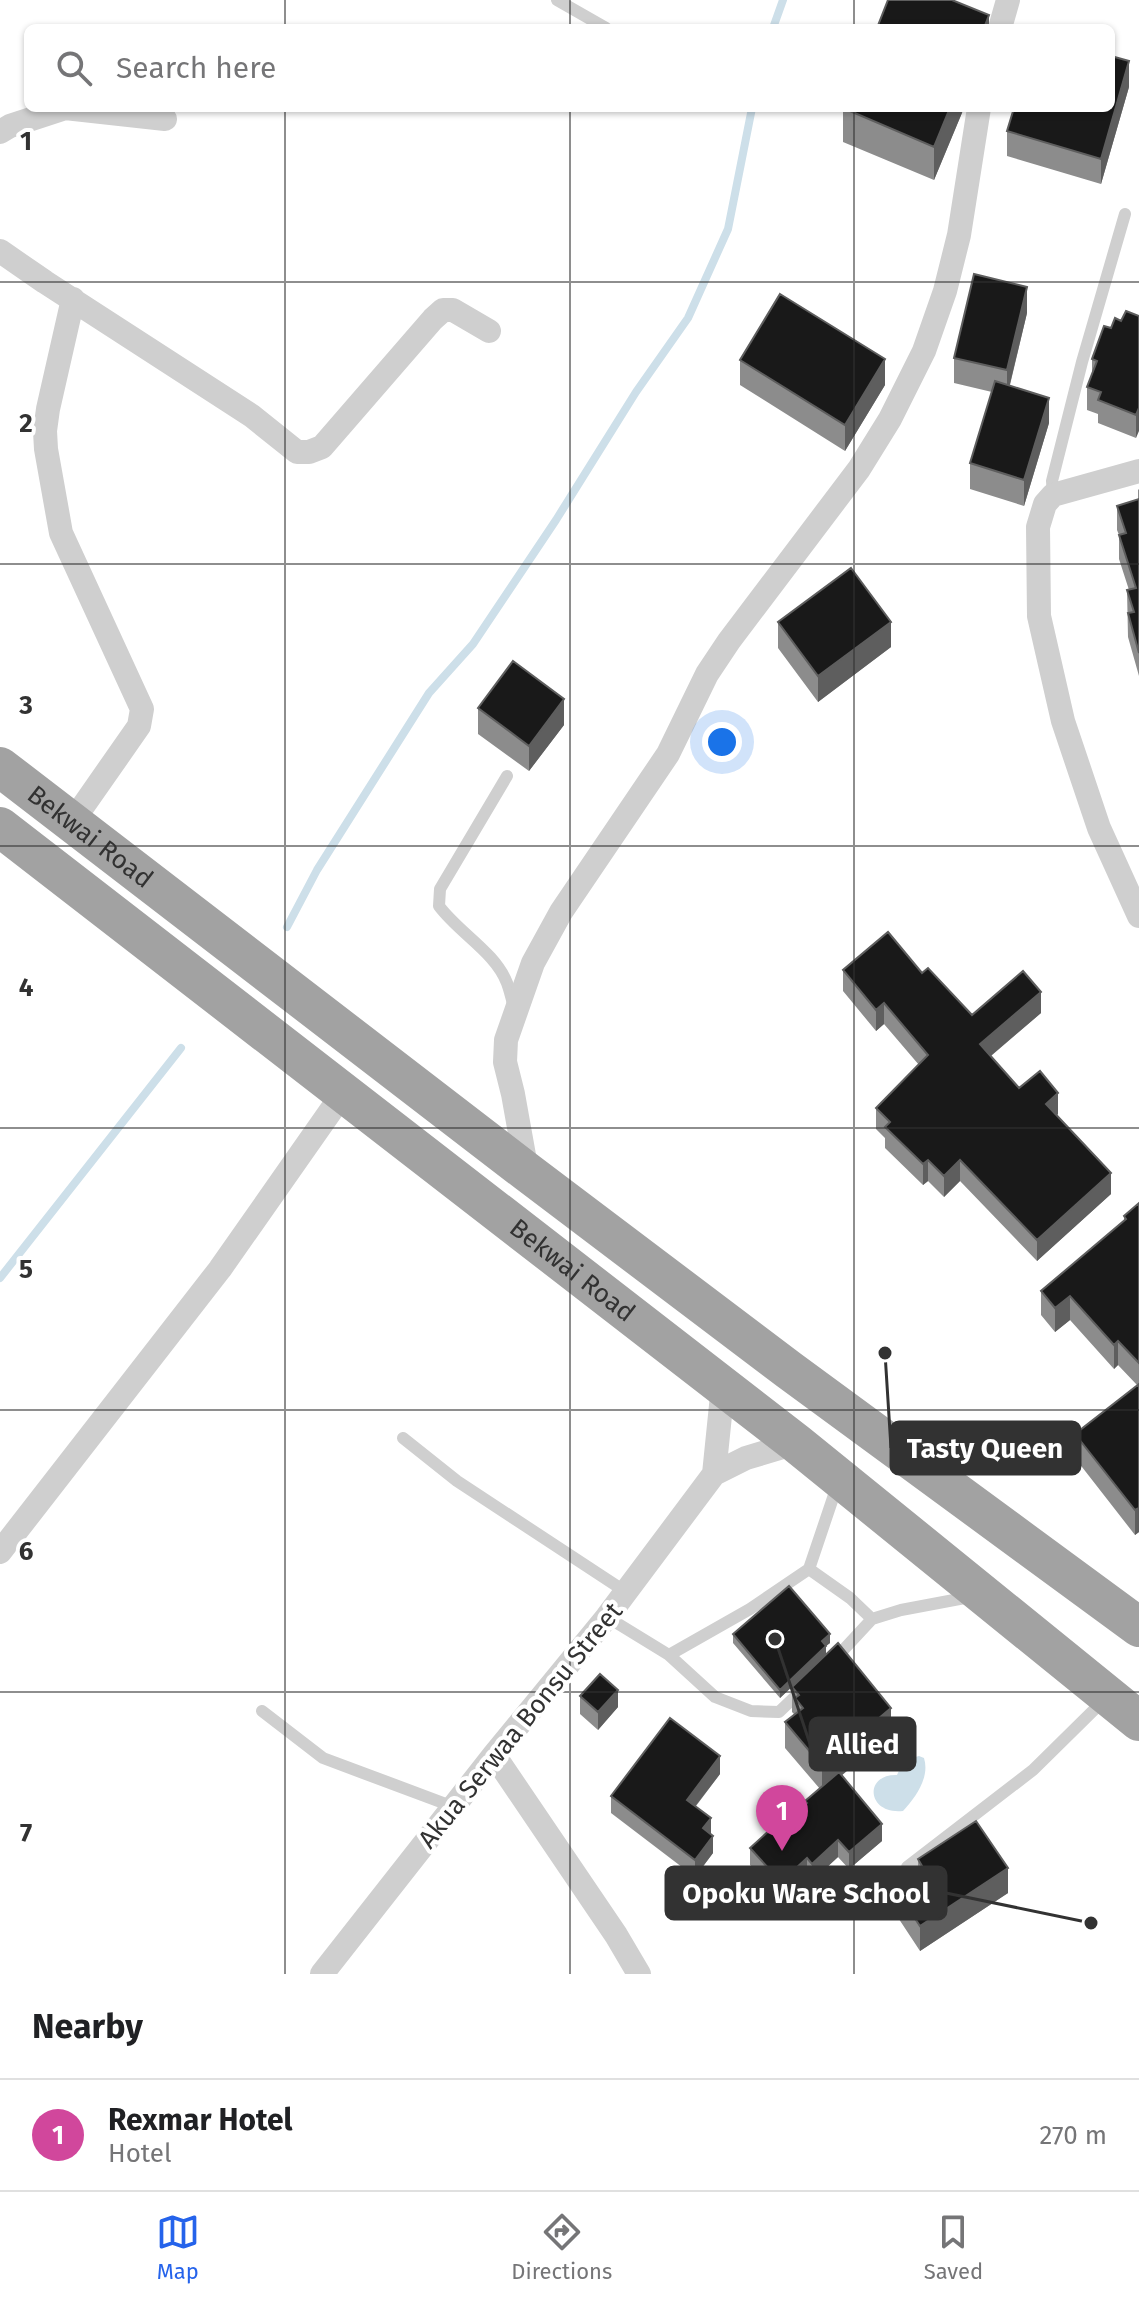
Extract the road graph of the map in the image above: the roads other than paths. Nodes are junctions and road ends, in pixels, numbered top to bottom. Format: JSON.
{"nodes":[{"id":1,"x":557,"y":0,"type":"edge"},
{"id":2,"x":1008,"y":0,"type":"edge"},
{"id":3,"x":599,"y":24,"type":"edge"},
{"id":4,"x":1001,"y":24,"type":"edge"},
{"id":5,"x":53,"y":112,"type":"edge"},
{"id":6,"x":101,"y":112,"type":"edge"},
{"id":7,"x":978,"y":112,"type":"edge"},
{"id":8,"x":165,"y":119,"type":"dead end"},
{"id":9,"x":0,"y":132,"type":"edge"},
{"id":10,"x":1125,"y":214,"type":"dead end"},
{"id":11,"x":0,"y":251,"type":"edge"},
{"id":12,"x":73,"y":299,"type":"junction"},
{"id":13,"x":489,"y":331,"type":"dead end"},
{"id":14,"x":1139,"y":471,"type":"edge"},
{"id":15,"x":1053,"y":495,"type":"junction"},
{"id":16,"x":0,"y":767,"type":"edge"},
{"id":17,"x":507,"y":776,"type":"dead end"},
{"id":18,"x":72,"y":822,"type":"junction"},
{"id":19,"x":0,"y":827,"type":"edge"},
{"id":20,"x":1139,"y":916,"type":"edge"},
{"id":21,"x":515,"y":1011,"type":"junction"},
{"id":22,"x":344,"y":1092,"type":"junction"},
{"id":23,"x":527,"y":1172,"type":"junction"},
{"id":24,"x":723,"y":1386,"type":"junction"},
{"id":25,"x":403,"y":1438,"type":"dead end"},
{"id":26,"x":796,"y":1443,"type":"junction"},
{"id":27,"x":714,"y":1474,"type":"junction"},
{"id":28,"x":840,"y":1479,"type":"junction"},
{"id":29,"x":0,"y":1552,"type":"edge"},
{"id":30,"x":809,"y":1569,"type":"junction"},
{"id":31,"x":626,"y":1592,"type":"junction"},
{"id":32,"x":985,"y":1594,"type":"junction"},
{"id":33,"x":1134,"y":1615,"type":"edge"},
{"id":34,"x":607,"y":1617,"type":"junction"},
{"id":35,"x":872,"y":1619,"type":"junction"},
{"id":36,"x":669,"y":1655,"type":"junction"},
{"id":37,"x":825,"y":1669,"type":"edge"},
{"id":38,"x":814,"y":1679,"type":"edge"},
{"id":39,"x":1108,"y":1696,"type":"junction"},
{"id":40,"x":262,"y":1711,"type":"dead end"},
{"id":41,"x":1139,"y":1721,"type":"edge"},
{"id":42,"x":494,"y":1755,"type":"junction"},
{"id":43,"x":454,"y":1807,"type":"junction"},
{"id":44,"x":907,"y":1867,"type":"dead end"},
{"id":45,"x":322,"y":1974,"type":"edge"},
{"id":46,"x":639,"y":1974,"type":"edge"}],
"edges":[{"from":1,"to":3,"type":"lane"},
{"from":2,"to":4,"type":"street"},
{"from":5,"to":9,"type":"street"},
{"from":6,"to":8,"type":"street"},
{"from":7,"to":21,"type":"street"},
{"from":10,"to":15,"type":"lane"},
{"from":11,"to":12,"type":"street"},
{"from":12,"to":13,"type":"street"},
{"from":12,"to":18,"type":"street"},
{"from":14,"to":15,"type":"street"},
{"from":15,"to":20,"type":"street"},
{"from":16,"to":18,"type":"highway","name":"Bekwai Road"},
{"from":17,"to":21,"type":"lane"},
{"from":18,"to":23,"type":"highway","name":"Bekwai Road"},
{"from":19,"to":22,"type":"highway","name":"Bekwai Road"},
{"from":21,"to":23,"type":"street"},
{"from":22,"to":24,"type":"highway","name":"Bekwai Road"},
{"from":22,"to":29,"type":"street"},
{"from":23,"to":33,"type":"highway","name":"Bekwai Road"},
{"from":24,"to":26,"type":"highway","name":"Bekwai Road"},
{"from":24,"to":27,"type":"street"},
{"from":25,"to":31,"type":"lane"},
{"from":26,"to":27,"type":"street"},
{"from":26,"to":28,"type":"highway","name":"Bekwai Road"},
{"from":27,"to":31,"type":"street","name":"Akua Serwaa Bonsu Street"},
{"from":28,"to":30,"type":"lane"},
{"from":28,"to":32,"type":"highway","name":"Bekwai Road"},
{"from":30,"to":35,"type":"lane"},
{"from":30,"to":36,"type":"lane"},
{"from":31,"to":34,"type":"street","name":"Akua Serwaa Bonsu Street"},
{"from":32,"to":35,"type":"lane"},
{"from":32,"to":39,"type":"highway","name":"Bekwai Road"},
{"from":34,"to":36,"type":"lane"},
{"from":34,"to":42,"type":"street","name":"Akua Serwaa Bonsu Street"},
{"from":35,"to":37,"type":"lane"},
{"from":36,"to":38,"type":"lane"},
{"from":39,"to":41,"type":"highway","name":"Bekwai Road"},
{"from":39,"to":44,"type":"lane"},
{"from":40,"to":43,"type":"lane"},
{"from":42,"to":43,"type":"street","name":"Akua Serwaa Bonsu Street"},
{"from":42,"to":46,"type":"street"},
{"from":43,"to":45,"type":"street","name":"Akua Serwaa Bonsu Street"}]}
